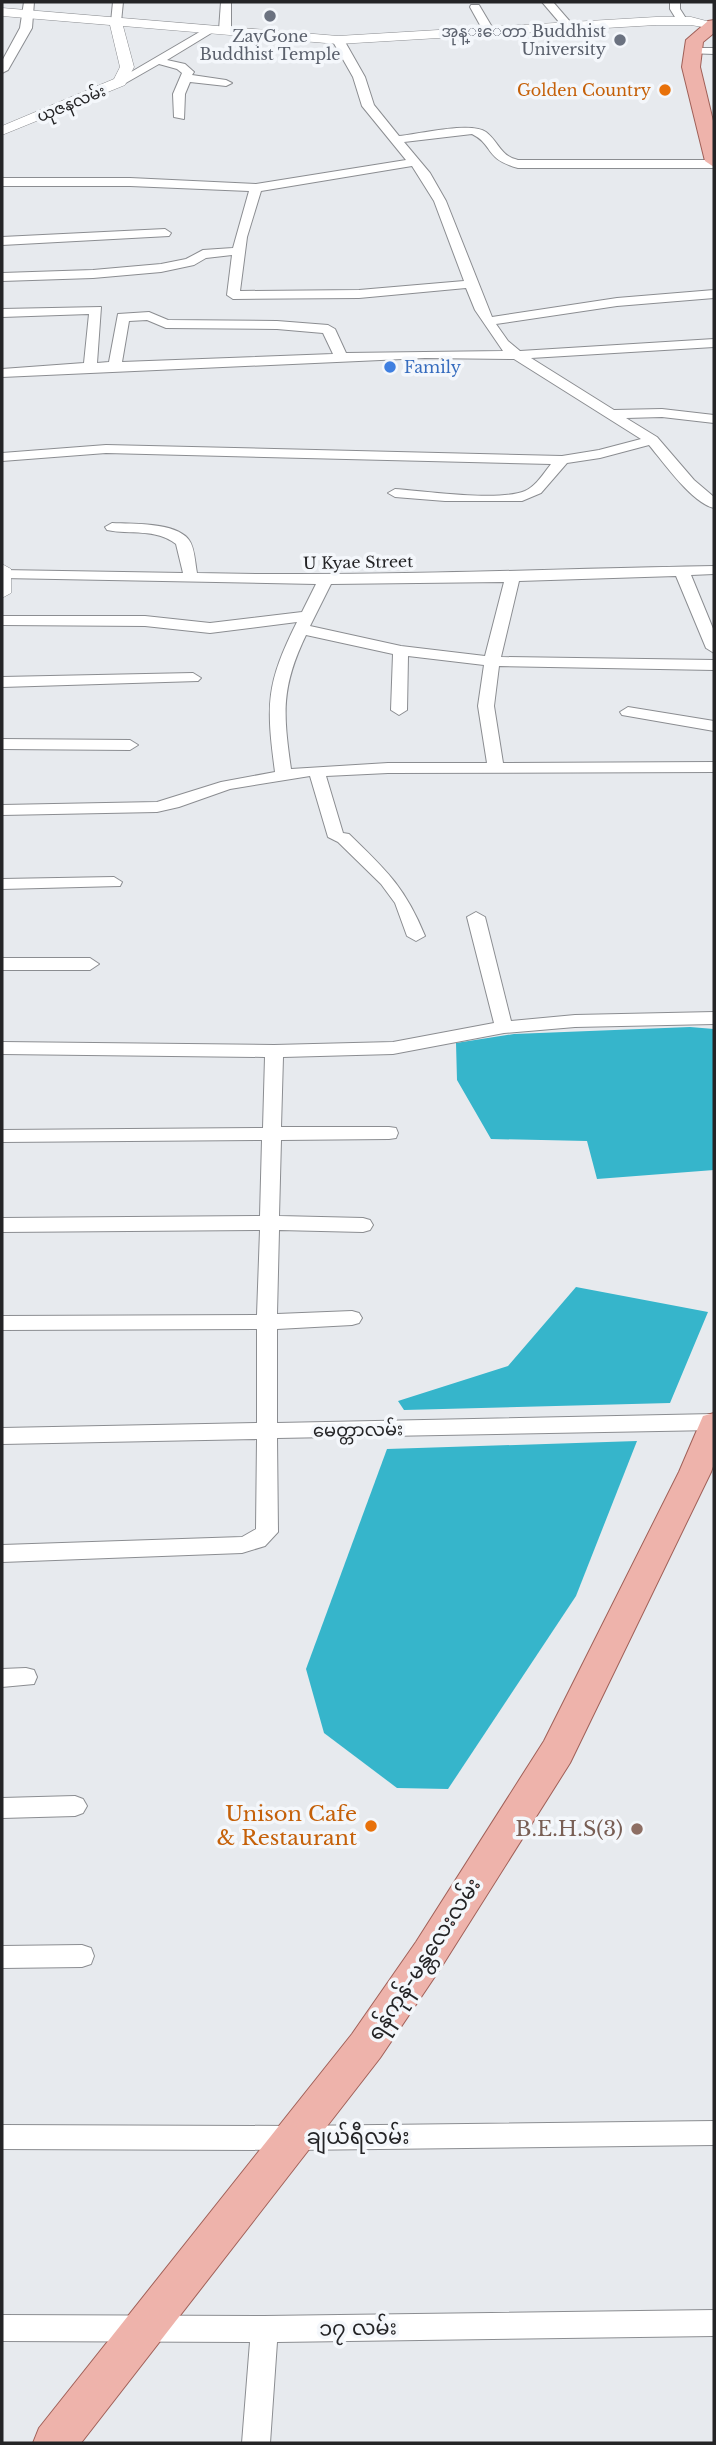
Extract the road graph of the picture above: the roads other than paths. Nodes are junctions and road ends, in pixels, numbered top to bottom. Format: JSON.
{"nodes":[{"id":1,"x":118,"y":2,"type":"edge"},
{"id":2,"x":226,"y":2,"type":"edge"},
{"id":3,"x":547,"y":2,"type":"edge"},
{"id":4,"x":675,"y":2,"type":"edge"},
{"id":5,"x":475,"y":7,"type":"dead end"},
{"id":6,"x":29,"y":8,"type":"edge"},
{"id":7,"x":2,"y":12,"type":"edge"},
{"id":8,"x":682,"y":20,"type":"junction"},
{"id":9,"x":116,"y":22,"type":"junction"},
{"id":10,"x":713,"y":26,"type":"edge"},
{"id":11,"x":569,"y":27,"type":"junction"},
{"id":12,"x":218,"y":30,"type":"junction"},
{"id":13,"x":489,"y":32,"type":"junction"},
{"id":14,"x":338,"y":40,"type":"junction"},
{"id":15,"x":691,"y":51,"type":"junction"},
{"id":16,"x":714,"y":51,"type":"edge"},
{"id":17,"x":158,"y":61,"type":"junction"},
{"id":18,"x":2,"y":70,"type":"edge"},
{"id":19,"x":185,"y":78,"type":"junction"},
{"id":20,"x":120,"y":82,"type":"junction"},
{"id":21,"x":226,"y":83,"type":"dead end"},
{"id":22,"x":180,"y":117,"type":"dead end"},
{"id":23,"x":2,"y":131,"type":"edge"},
{"id":24,"x":396,"y":140,"type":"junction"},
{"id":25,"x":415,"y":162,"type":"junction"},
{"id":26,"x":714,"y":163,"type":"edge"},
{"id":27,"x":2,"y":182,"type":"edge"},
{"id":28,"x":256,"y":188,"type":"junction"},
{"id":29,"x":165,"y":233,"type":"dead end"},
{"id":30,"x":2,"y":241,"type":"edge"},
{"id":31,"x":239,"y":251,"type":"junction"},
{"id":32,"x":2,"y":277,"type":"edge"},
{"id":33,"x":472,"y":284,"type":"junction"},
{"id":34,"x":714,"y":294,"type":"edge"},
{"id":35,"x":2,"y":313,"type":"edge"},
{"id":36,"x":488,"y":321,"type":"junction"},
{"id":37,"x":714,"y":343,"type":"edge"},
{"id":38,"x":517,"y":355,"type":"junction"},
{"id":39,"x":341,"y":357,"type":"junction"},
{"id":40,"x":116,"y":366,"type":"junction"},
{"id":41,"x":90,"y":367,"type":"junction"},
{"id":42,"x":2,"y":373,"type":"edge"},
{"id":43,"x":614,"y":414,"type":"junction"},
{"id":44,"x":714,"y":419,"type":"edge"},
{"id":45,"x":652,"y":440,"type":"junction"},
{"id":46,"x":2,"y":457,"type":"edge"},
{"id":47,"x":562,"y":460,"type":"junction"},
{"id":48,"x":395,"y":493,"type":"dead end"},
{"id":49,"x":714,"y":504,"type":"edge"},
{"id":50,"x":112,"y":527,"type":"dead end"},
{"id":51,"x":714,"y":570,"type":"edge"},
{"id":52,"x":2,"y":572,"type":"edge"},
{"id":53,"x":682,"y":572,"type":"junction"},
{"id":54,"x":191,"y":578,"type":"junction"},
{"id":55,"x":513,"y":578,"type":"junction"},
{"id":56,"x":327,"y":580,"type":"junction"},
{"id":57,"x":2,"y":593,"type":"edge"},
{"id":58,"x":2,"y":621,"type":"edge"},
{"id":59,"x":303,"y":623,"type":"junction"},
{"id":60,"x":714,"y":648,"type":"edge"},
{"id":61,"x":401,"y":651,"type":"junction"},
{"id":62,"x":491,"y":662,"type":"junction"},
{"id":63,"x":714,"y":665,"type":"edge"},
{"id":64,"x":193,"y":678,"type":"dead end"},
{"id":65,"x":2,"y":682,"type":"edge"},
{"id":66,"x":399,"y":710,"type":"dead end"},
{"id":67,"x":628,"y":712,"type":"dead end"},
{"id":68,"x":714,"y":726,"type":"edge"},
{"id":69,"x":2,"y":744,"type":"edge"},
{"id":70,"x":130,"y":745,"type":"dead end"},
{"id":71,"x":714,"y":767,"type":"edge"},
{"id":72,"x":496,"y":768,"type":"junction"},
{"id":73,"x":317,"y":771,"type":"junction"},
{"id":74,"x":284,"y":775,"type":"junction"},
{"id":75,"x":2,"y":810,"type":"edge"},
{"id":76,"x":114,"y":882,"type":"dead end"},
{"id":77,"x":2,"y":884,"type":"edge"},
{"id":78,"x":476,"y":917,"type":"dead end"},
{"id":79,"x":416,"y":936,"type":"dead end"},
{"id":80,"x":2,"y":964,"type":"edge"},
{"id":81,"x":90,"y":964,"type":"dead end"},
{"id":82,"x":714,"y":1018,"type":"edge"},
{"id":83,"x":504,"y":1027,"type":"junction"},
{"id":84,"x":2,"y":1048,"type":"edge"},
{"id":85,"x":274,"y":1051,"type":"junction"},
{"id":86,"x":389,"y":1133,"type":"dead end"},
{"id":87,"x":271,"y":1134,"type":"junction"},
{"id":88,"x":2,"y":1136,"type":"edge"},
{"id":89,"x":270,"y":1223,"type":"junction"},
{"id":90,"x":2,"y":1225,"type":"edge"},
{"id":91,"x":363,"y":1225,"type":"dead end"},
{"id":92,"x":352,"y":1318,"type":"dead end"},
{"id":93,"x":267,"y":1322,"type":"junction"},
{"id":94,"x":2,"y":1323,"type":"edge"},
{"id":95,"x":714,"y":1423,"type":"edge"},
{"id":96,"x":266,"y":1432,"type":"junction"},
{"id":97,"x":2,"y":1436,"type":"edge"},
{"id":98,"x":2,"y":1554,"type":"edge"},
{"id":99,"x":26,"y":1677,"type":"dead end"},
{"id":100,"x":2,"y":1678,"type":"edge"},
{"id":101,"x":75,"y":1806,"type":"dead end"},
{"id":102,"x":2,"y":1808,"type":"edge"},
{"id":103,"x":82,"y":1956,"type":"dead end"},
{"id":104,"x":2,"y":1957,"type":"edge"},
{"id":105,"x":714,"y":2133,"type":"edge"},
{"id":106,"x":2,"y":2137,"type":"edge"},
{"id":107,"x":292,"y":2138,"type":"junction"},
{"id":108,"x":714,"y":2323,"type":"edge"},
{"id":109,"x":2,"y":2328,"type":"edge"},
{"id":110,"x":145,"y":2328,"type":"junction"},
{"id":111,"x":264,"y":2329,"type":"junction"},
{"id":112,"x":54,"y":2443,"type":"edge"},
{"id":113,"x":256,"y":2443,"type":"edge"}],
"edges":[{"from":1,"to":9,"type":"street"},
{"from":2,"to":12,"type":"street"},
{"from":3,"to":11,"type":"street"},
{"from":4,"to":8,"type":"street"},
{"from":5,"to":13,"type":"street"},
{"from":6,"to":7,"type":"street"},
{"from":6,"to":9,"type":"street"},
{"from":6,"to":18,"type":"street"},
{"from":8,"to":10,"type":"street"},
{"from":8,"to":11,"type":"street"},
{"from":9,"to":12,"type":"street"},
{"from":9,"to":20,"type":"street","name":"ယုဇနလမ်း"},
{"from":10,"to":15,"type":"main road"},
{"from":11,"to":13,"type":"street"},
{"from":12,"to":14,"type":"street"},
{"from":12,"to":17,"type":"street"},
{"from":13,"to":14,"type":"street"},
{"from":14,"to":24,"type":"street"},
{"from":15,"to":16,"type":"street"},
{"from":15,"to":26,"type":"main road"},
{"from":17,"to":19,"type":"street"},
{"from":17,"to":20,"type":"street"},
{"from":19,"to":21,"type":"street"},
{"from":19,"to":22,"type":"street"},
{"from":20,"to":23,"type":"street","name":"ယုဇနလမ်း"},
{"from":24,"to":25,"type":"street"},
{"from":24,"to":26,"type":"street"},
{"from":25,"to":28,"type":"street"},
{"from":25,"to":33,"type":"street"},
{"from":27,"to":28,"type":"street"},
{"from":28,"to":31,"type":"street"},
{"from":29,"to":30,"type":"street"},
{"from":31,"to":32,"type":"street"},
{"from":31,"to":33,"type":"street"},
{"from":33,"to":36,"type":"street"},
{"from":34,"to":36,"type":"street"},
{"from":35,"to":41,"type":"street"},
{"from":36,"to":38,"type":"street"},
{"from":37,"to":38,"type":"street"},
{"from":38,"to":39,"type":"street"},
{"from":38,"to":43,"type":"street"},
{"from":39,"to":40,"type":"street"},
{"from":39,"to":40,"type":"street"},
{"from":40,"to":41,"type":"street"},
{"from":41,"to":42,"type":"street"},
{"from":43,"to":44,"type":"street"},
{"from":43,"to":45,"type":"street"},
{"from":45,"to":47,"type":"street"},
{"from":45,"to":49,"type":"street"},
{"from":46,"to":47,"type":"street"},
{"from":47,"to":48,"type":"street"},
{"from":50,"to":54,"type":"street"},
{"from":51,"to":53,"type":"street","name":"U Kyae Street"},
{"from":52,"to":54,"type":"street","name":"U Kyae Street"},
{"from":52,"to":57,"type":"street"},
{"from":53,"to":55,"type":"street","name":"U Kyae Street"},
{"from":53,"to":60,"type":"street"},
{"from":54,"to":56,"type":"street","name":"U Kyae Street"},
{"from":55,"to":56,"type":"street","name":"U Kyae Street"},
{"from":55,"to":62,"type":"street"},
{"from":56,"to":59,"type":"street"},
{"from":58,"to":59,"type":"street"},
{"from":59,"to":61,"type":"street"},
{"from":59,"to":74,"type":"street"},
{"from":61,"to":62,"type":"street"},
{"from":61,"to":66,"type":"street"},
{"from":62,"to":63,"type":"street"},
{"from":62,"to":72,"type":"street"},
{"from":64,"to":65,"type":"street"},
{"from":67,"to":68,"type":"street"},
{"from":69,"to":70,"type":"street"},
{"from":71,"to":72,"type":"street"},
{"from":72,"to":73,"type":"street"},
{"from":73,"to":74,"type":"street"},
{"from":73,"to":79,"type":"street"},
{"from":74,"to":75,"type":"street"},
{"from":76,"to":77,"type":"street"},
{"from":78,"to":83,"type":"street"},
{"from":80,"to":81,"type":"street"},
{"from":82,"to":83,"type":"street"},
{"from":83,"to":85,"type":"street"},
{"from":84,"to":85,"type":"street"},
{"from":85,"to":87,"type":"street"},
{"from":86,"to":87,"type":"street"},
{"from":87,"to":88,"type":"street"},
{"from":87,"to":89,"type":"street"},
{"from":89,"to":90,"type":"street"},
{"from":89,"to":91,"type":"street"},
{"from":89,"to":93,"type":"street"},
{"from":92,"to":93,"type":"street"},
{"from":93,"to":94,"type":"street"},
{"from":93,"to":96,"type":"street"},
{"from":95,"to":96,"type":"street","name":"မေတ္တာလမ်း"},
{"from":95,"to":107,"type":"main road","name":"ရန်ကုန်-မန္တလေးလမ်း"},
{"from":96,"to":97,"type":"street","name":"မေတ္တာလမ်း"},
{"from":96,"to":98,"type":"street"},
{"from":99,"to":100,"type":"street"},
{"from":101,"to":102,"type":"street"},
{"from":103,"to":104,"type":"street"},
{"from":105,"to":107,"type":"street","name":"ချယ်ရီလမ်း"},
{"from":106,"to":107,"type":"street","name":"ချယ်ရီလမ်း"},
{"from":107,"to":110,"type":"main road","name":"ရန်ကုန်-မန္တလေးလမ်း"},
{"from":108,"to":111,"type":"street","name":"၁၇ လမ်း"},
{"from":109,"to":110,"type":"street","name":"၁၇ လမ်း"},
{"from":110,"to":111,"type":"street","name":"၁၇ လမ်း"},
{"from":110,"to":112,"type":"main road","name":"ရန်ကုန်-မန္တလေးလမ်း"},
{"from":111,"to":113,"type":"street"}]}
